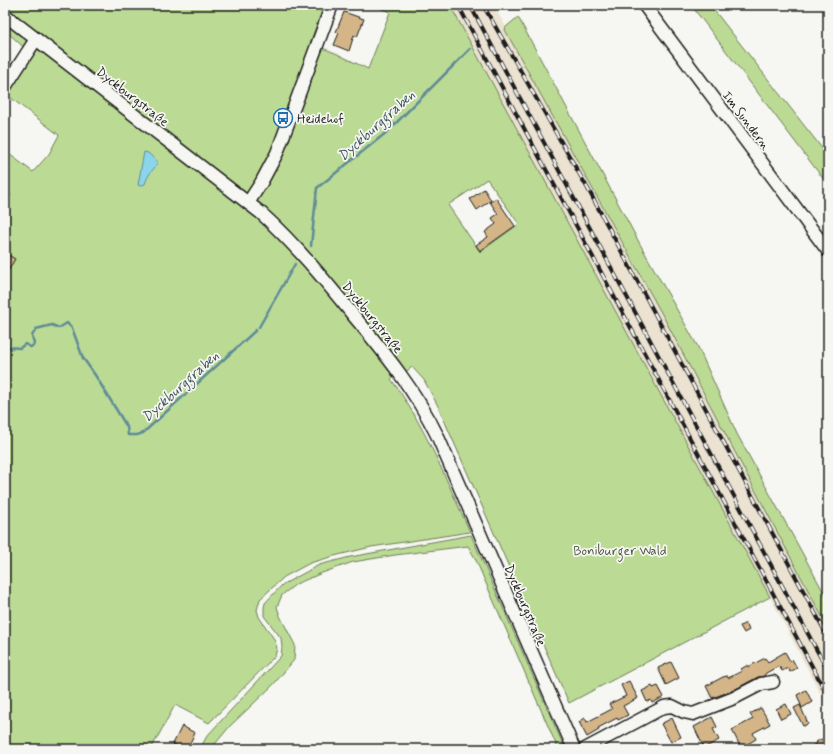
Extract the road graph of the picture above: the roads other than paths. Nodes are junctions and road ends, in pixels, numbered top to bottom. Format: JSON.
{"nodes":[{"id":1,"x":332,"y":5,"type":"edge"},
{"id":2,"x":644,"y":5,"type":"edge"},
{"id":3,"x":5,"y":15,"type":"edge"},
{"id":4,"x":36,"y":39,"type":"junction"},
{"id":5,"x":5,"y":87,"type":"edge"},
{"id":6,"x":248,"y":203,"type":"junction"},
{"id":7,"x":828,"y":251,"type":"edge"},
{"id":8,"x":773,"y":682,"type":"dead end"},
{"id":9,"x":574,"y":749,"type":"edge"},
{"id":10,"x":585,"y":749,"type":"edge"}],
"edges":[{"from":1,"to":6,"type":"street"},
{"from":2,"to":7,"type":"street","name":"Im Sundern"},
{"from":3,"to":4,"type":"street","name":"Dyckburgstraße"},
{"from":4,"to":5,"type":"street"},
{"from":4,"to":6,"type":"street","name":"Dyckburgstraße"},
{"from":6,"to":9,"type":"street","name":"Dyckburgstraße"},
{"from":8,"to":10,"type":"street"}]}
